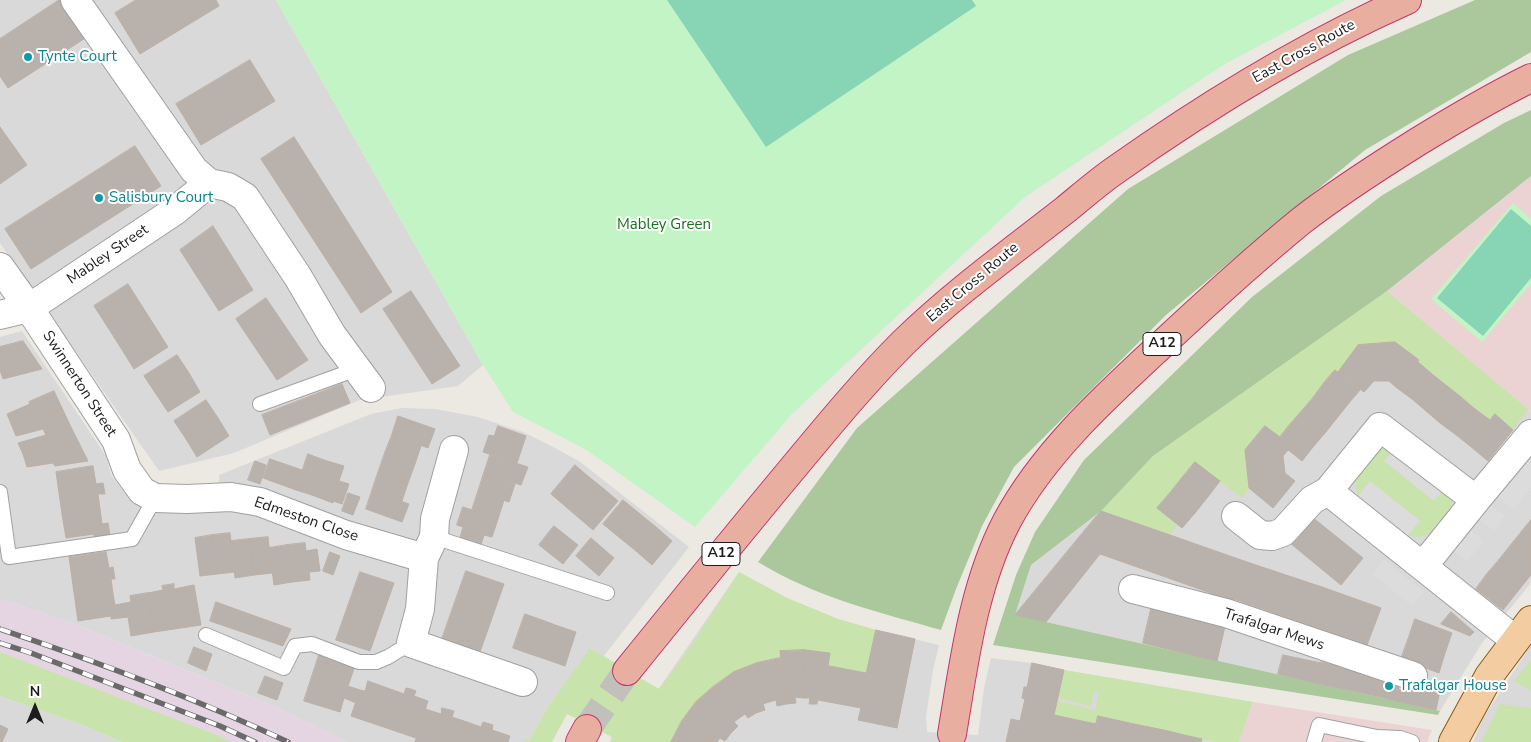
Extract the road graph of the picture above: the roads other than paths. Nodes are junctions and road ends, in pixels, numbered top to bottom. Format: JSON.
{"nodes":[{"id":1,"x":75,"y":0,"type":"edge"},
{"id":2,"x":1407,"y":0,"type":"edge"},
{"id":3,"x":1531,"y":78,"type":"edge"},
{"id":4,"x":209,"y":183,"type":"junction"},
{"id":5,"x":0,"y":267,"type":"edge"},
{"id":6,"x":29,"y":308,"type":"junction"},
{"id":7,"x":0,"y":315,"type":"edge"},
{"id":8,"x":364,"y":378,"type":"joint"},
{"id":9,"x":260,"y":404,"type":"dead end"},
{"id":10,"x":1531,"y":434,"type":"edge"},
{"id":11,"x":454,"y":450,"type":"dead end"},
{"id":12,"x":1328,"y":491,"type":"junction"},
{"id":13,"x":0,"y":492,"type":"edge"},
{"id":14,"x":155,"y":498,"type":"junction"},
{"id":15,"x":1476,"y":500,"type":"junction"},
{"id":16,"x":1236,"y":516,"type":"dead end"},
{"id":17,"x":429,"y":548,"type":"junction"},
{"id":18,"x":1422,"y":566,"type":"junction"},
{"id":19,"x":1133,"y":589,"type":"dead end"},
{"id":20,"x":607,"y":593,"type":"dead end"},
{"id":21,"x":1523,"y":630,"type":"edge"},
{"id":22,"x":206,"y":635,"type":"dead end"},
{"id":23,"x":411,"y":643,"type":"junction"},
{"id":24,"x":628,"y":671,"type":"tunnel mouth"},
{"id":25,"x":1413,"y":676,"type":"dead end"},
{"id":26,"x":523,"y":682,"type":"dead end"},
{"id":27,"x":952,"y":734,"type":"dead end"},
{"id":28,"x":1314,"y":742,"type":"edge"},
{"id":29,"x":1412,"y":742,"type":"edge"},
{"id":30,"x":1453,"y":742,"type":"edge"}],
"edges":[{"from":1,"to":4,"type":"street"},
{"from":2,"to":24,"type":"highway","name":"East Cross Route","number":"A12"},
{"from":3,"to":27,"type":"highway","number":"A12"},
{"from":4,"to":6,"type":"street","name":"Mabley Street"},
{"from":4,"to":8,"type":"street"},
{"from":5,"to":6,"type":"street","name":"Swinnerton Street"},
{"from":6,"to":7,"type":"street","name":"Mabley Street"},
{"from":6,"to":14,"type":"street","name":"Swinnerton Street"},
{"from":8,"to":9,"type":"lane"},
{"from":10,"to":15,"type":"street"},
{"from":11,"to":17,"type":"street"},
{"from":12,"to":15,"type":"street"},
{"from":12,"to":16,"type":"street"},
{"from":12,"to":18,"type":"street"},
{"from":13,"to":14,"type":"lane"},
{"from":14,"to":17,"type":"street","name":"Edmeston Close"},
{"from":15,"to":18,"type":"street"},
{"from":17,"to":20,"type":"lane"},
{"from":17,"to":23,"type":"street"},
{"from":18,"to":21,"type":"street"},
{"from":19,"to":25,"type":"street","name":"Trafalgar Mews"},
{"from":21,"to":30,"type":"main road"},
{"from":22,"to":23,"type":"lane"},
{"from":23,"to":26,"type":"street"},
{"from":28,"to":29,"type":"lane"}]}
